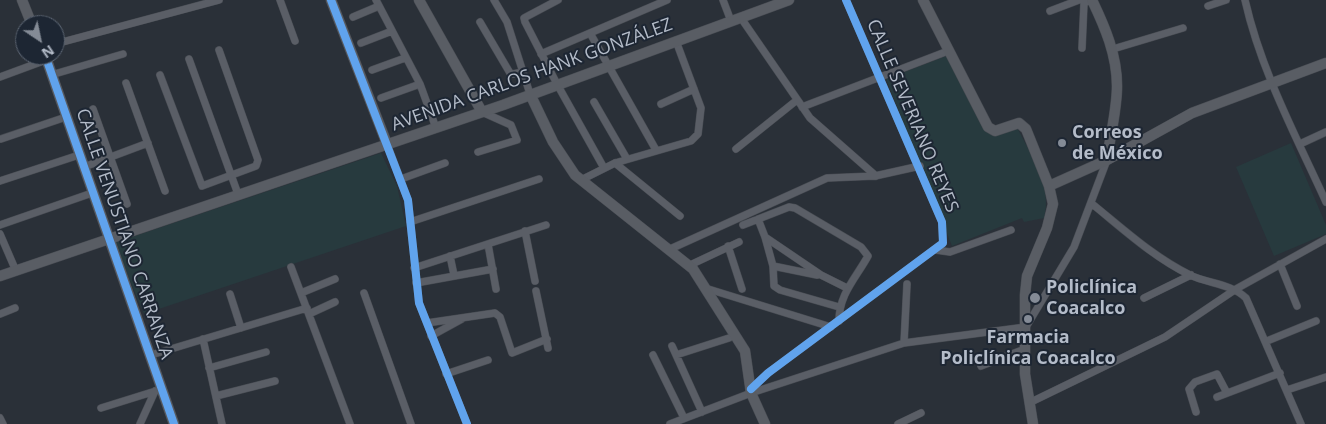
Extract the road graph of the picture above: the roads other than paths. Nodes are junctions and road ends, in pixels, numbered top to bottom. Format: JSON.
{"nodes":[{"id":1,"x":219,"y":0,"type":"edge"},
{"id":2,"x":280,"y":0,"type":"edge"},
{"id":3,"x":331,"y":0,"type":"edge"},
{"id":4,"x":419,"y":0,"type":"edge"},
{"id":5,"x":494,"y":0,"type":"edge"},
{"id":6,"x":558,"y":0,"type":"edge"},
{"id":7,"x":667,"y":0,"type":"edge"},
{"id":8,"x":723,"y":0,"type":"edge"},
{"id":9,"x":789,"y":0,"type":"edge"},
{"id":10,"x":846,"y":0,"type":"edge"},
{"id":11,"x":923,"y":0,"type":"edge"},
{"id":12,"x":1079,"y":0,"type":"edge"},
{"id":13,"x":1092,"y":0,"type":"edge"},
{"id":14,"x":1226,"y":0,"type":"edge"},
{"id":15,"x":1246,"y":0,"type":"edge"},
{"id":16,"x":26,"y":1,"type":"edge"},
{"id":17,"x":654,"y":2,"type":"edge"},
{"id":18,"x":377,"y":3,"type":"edge"},
{"id":19,"x":1208,"y":6,"type":"dead end"},
{"id":20,"x":1050,"y":11,"type":"dead end"},
{"id":21,"x":30,"y":15,"type":"edge"},
{"id":22,"x":353,"y":17,"type":"dead end"},
{"id":23,"x":736,"y":19,"type":"junction"},
{"id":24,"x":480,"y":22,"type":"dead end"},
{"id":25,"x":1183,"y":28,"type":"dead end"},
{"id":26,"x":392,"y":31,"type":"junction"},
{"id":27,"x":590,"y":33,"type":"junction"},
{"id":28,"x":65,"y":41,"type":"edge"},
{"id":29,"x":294,"y":41,"type":"dead end"},
{"id":30,"x":676,"y":41,"type":"junction"},
{"id":31,"x":361,"y":43,"type":"dead end"},
{"id":32,"x":1082,"y":48,"type":"dead end"},
{"id":33,"x":1112,"y":49,"type":"junction"},
{"id":34,"x":219,"y":50,"type":"dead end"},
{"id":35,"x":948,"y":51,"type":"junction"},
{"id":36,"x":123,"y":54,"type":"dead end"},
{"id":37,"x":541,"y":54,"type":"junction"},
{"id":38,"x":405,"y":58,"type":"junction"},
{"id":39,"x":189,"y":59,"type":"dead end"},
{"id":40,"x":1326,"y":62,"type":"edge"},
{"id":41,"x":27,"y":65,"type":"edge"},
{"id":42,"x":48,"y":65,"type":"edge"},
{"id":43,"x":608,"y":66,"type":"junction"},
{"id":44,"x":372,"y":70,"type":"dead end"},
{"id":45,"x":523,"y":72,"type":"junction"},
{"id":46,"x":51,"y":74,"type":"junction"},
{"id":47,"x":160,"y":75,"type":"dead end"},
{"id":48,"x":880,"y":76,"type":"junction"},
{"id":49,"x":0,"y":77,"type":"edge"},
{"id":50,"x":126,"y":83,"type":"dead end"},
{"id":51,"x":1272,"y":83,"type":"junction"},
{"id":52,"x":420,"y":84,"type":"junction"},
{"id":53,"x":557,"y":84,"type":"junction"},
{"id":54,"x":694,"y":89,"type":"junction"},
{"id":55,"x":530,"y":94,"type":"junction"},
{"id":56,"x":380,"y":98,"type":"dead end"},
{"id":57,"x":798,"y":100,"type":"junction"},
{"id":58,"x":594,"y":102,"type":"dead end"},
{"id":59,"x":661,"y":104,"type":"dead end"},
{"id":60,"x":802,"y":107,"type":"junction"},
{"id":61,"x":93,"y":110,"type":"dead end"},
{"id":62,"x":482,"y":112,"type":"junction"},
{"id":63,"x":66,"y":117,"type":"junction"},
{"id":64,"x":436,"y":128,"type":"junction"},
{"id":65,"x":1326,"y":132,"type":"edge"},
{"id":66,"x":1,"y":139,"type":"edge"},
{"id":67,"x":148,"y":143,"type":"junction"},
{"id":68,"x":387,"y":144,"type":"junction"},
{"id":69,"x":1300,"y":144,"type":"junction"},
{"id":70,"x":736,"y":149,"type":"dead end"},
{"id":71,"x":656,"y":150,"type":"junction"},
{"id":72,"x":478,"y":152,"type":"dead end"},
{"id":73,"x":79,"y":154,"type":"junction"},
{"id":74,"x":110,"y":157,"type":"junction"},
{"id":75,"x":628,"y":159,"type":"junction"},
{"id":76,"x":1107,"y":160,"type":"junction"},
{"id":77,"x":615,"y":162,"type":"junction"},
{"id":78,"x":445,"y":163,"type":"dead end"},
{"id":79,"x":920,"y":166,"type":"junction"},
{"id":80,"x":84,"y":167,"type":"junction"},
{"id":81,"x":604,"y":168,"type":"junction"},
{"id":82,"x":231,"y":175,"type":"junction"},
{"id":83,"x":876,"y":176,"type":"junction"},
{"id":84,"x":401,"y":179,"type":"junction"},
{"id":85,"x":539,"y":179,"type":"dead end"},
{"id":86,"x":581,"y":180,"type":"junction"},
{"id":87,"x":0,"y":181,"type":"edge"},
{"id":88,"x":1049,"y":186,"type":"junction"},
{"id":89,"x":165,"y":191,"type":"dead end"},
{"id":90,"x":92,"y":193,"type":"junction"},
{"id":91,"x":238,"y":194,"type":"junction"},
{"id":92,"x":1326,"y":202,"type":"edge"},
{"id":93,"x":1091,"y":203,"type":"junction"},
{"id":94,"x":127,"y":204,"type":"dead end"},
{"id":95,"x":680,"y":216,"type":"dead end"},
{"id":96,"x":758,"y":219,"type":"junction"},
{"id":97,"x":410,"y":222,"type":"junction"},
{"id":98,"x":743,"y":224,"type":"dead end"},
{"id":99,"x":0,"y":225,"type":"edge"},
{"id":100,"x":546,"y":225,"type":"dead end"},
{"id":101,"x":1011,"y":230,"type":"dead end"},
{"id":102,"x":526,"y":231,"type":"junction"},
{"id":103,"x":0,"y":234,"type":"edge"},
{"id":104,"x":766,"y":237,"type":"junction"},
{"id":105,"x":109,"y":238,"type":"junction"},
{"id":106,"x":1326,"y":238,"type":"edge"},
{"id":107,"x":739,"y":242,"type":"dead end"},
{"id":108,"x":488,"y":244,"type":"junction"},
{"id":109,"x":728,"y":246,"type":"junction"},
{"id":110,"x":936,"y":250,"type":"junction"},
{"id":111,"x":667,"y":251,"type":"junction"},
{"id":112,"x":450,"y":256,"type":"junction"},
{"id":113,"x":1280,"y":264,"type":"junction"},
{"id":114,"x":688,"y":266,"type":"junction"},
{"id":115,"x":773,"y":266,"type":"junction"},
{"id":116,"x":291,"y":267,"type":"dead end"},
{"id":117,"x":414,"y":268,"type":"junction"},
{"id":118,"x":493,"y":269,"type":"junction"},
{"id":119,"x":16,"y":271,"type":"junction"},
{"id":120,"x":821,"y":275,"type":"junction"},
{"id":121,"x":0,"y":276,"type":"edge"},
{"id":122,"x":454,"y":276,"type":"junction"},
{"id":123,"x":1191,"y":276,"type":"junction"},
{"id":124,"x":335,"y":279,"type":"dead end"},
{"id":125,"x":535,"y":280,"type":"dead end"},
{"id":126,"x":416,"y":283,"type":"junction"},
{"id":127,"x":907,"y":284,"type":"dead end"},
{"id":128,"x":704,"y":288,"type":"junction"},
{"id":129,"x":847,"y":288,"type":"junction"},
{"id":130,"x":496,"y":289,"type":"dead end"},
{"id":131,"x":742,"y":289,"type":"dead end"},
{"id":132,"x":1236,"y":289,"type":"junction"},
{"id":133,"x":536,"y":291,"type":"dead end"},
{"id":134,"x":301,"y":293,"type":"junction"},
{"id":135,"x":364,"y":293,"type":"dead end"},
{"id":136,"x":230,"y":294,"type":"dead end"},
{"id":137,"x":1144,"y":298,"type":"dead end"},
{"id":138,"x":335,"y":302,"type":"dead end"},
{"id":139,"x":1297,"y":306,"type":"dead end"},
{"id":140,"x":839,"y":307,"type":"junction"},
{"id":141,"x":15,"y":308,"type":"dead end"},
{"id":142,"x":308,"y":311,"type":"junction"},
{"id":143,"x":0,"y":314,"type":"edge"},
{"id":144,"x":464,"y":318,"type":"junction"},
{"id":145,"x":839,"y":321,"type":"junction"},
{"id":146,"x":1316,"y":321,"type":"dead end"},
{"id":147,"x":427,"y":323,"type":"junction"},
{"id":148,"x":831,"y":327,"type":"junction"},
{"id":149,"x":1026,"y":327,"type":"junction"},
{"id":150,"x":241,"y":328,"type":"junction"},
{"id":151,"x":432,"y":336,"type":"junction"},
{"id":152,"x":729,"y":338,"type":"dead end"},
{"id":153,"x":547,"y":339,"type":"junction"},
{"id":154,"x":203,"y":340,"type":"junction"},
{"id":155,"x":1267,"y":341,"type":"junction"},
{"id":156,"x":904,"y":343,"type":"junction"},
{"id":157,"x":672,"y":346,"type":"dead end"},
{"id":158,"x":548,"y":348,"type":"dead end"},
{"id":159,"x":1025,"y":349,"type":"junction"},
{"id":160,"x":266,"y":352,"type":"dead end"},
{"id":161,"x":151,"y":355,"type":"junction"},
{"id":162,"x":653,"y":355,"type":"dead end"},
{"id":163,"x":676,"y":355,"type":"junction"},
{"id":164,"x":488,"y":360,"type":"dead end"},
{"id":165,"x":981,"y":366,"type":"dead end"},
{"id":166,"x":209,"y":368,"type":"junction"},
{"id":167,"x":1280,"y":373,"type":"junction"},
{"id":168,"x":446,"y":374,"type":"junction"},
{"id":169,"x":1326,"y":377,"type":"edge"},
{"id":170,"x":275,"y":381,"type":"dead end"},
{"id":171,"x":159,"y":390,"type":"junction"},
{"id":172,"x":1287,"y":390,"type":"junction"},
{"id":173,"x":751,"y":391,"type":"junction"},
{"id":174,"x":1227,"y":393,"type":"junction"},
{"id":175,"x":216,"y":396,"type":"junction"},
{"id":176,"x":1217,"y":397,"type":"dead end"},
{"id":177,"x":1029,"y":403,"type":"junction"},
{"id":178,"x":101,"y":408,"type":"dead end"},
{"id":179,"x":702,"y":412,"type":"junction"},
{"id":180,"x":1196,"y":412,"type":"dead end"},
{"id":181,"x":921,"y":413,"type":"dead end"},
{"id":182,"x":0,"y":418,"type":"edge"},
{"id":183,"x":684,"y":418,"type":"junction"},
{"id":184,"x":1030,"y":423,"type":"edge"},
{"id":185,"x":3,"y":424,"type":"edge"},
{"id":186,"x":140,"y":424,"type":"edge"},
{"id":187,"x":174,"y":424,"type":"edge"},
{"id":188,"x":222,"y":424,"type":"edge"},
{"id":189,"x":350,"y":424,"type":"edge"},
{"id":190,"x":411,"y":424,"type":"edge"},
{"id":191,"x":467,"y":424,"type":"edge"},
{"id":192,"x":670,"y":424,"type":"edge"},
{"id":193,"x":766,"y":424,"type":"edge"},
{"id":194,"x":898,"y":424,"type":"edge"},
{"id":195,"x":1301,"y":424,"type":"edge"}],
"edges":[{"from":1,"to":28,"type":"street"},
{"from":2,"to":29,"type":"street"},
{"from":3,"to":68,"type":"main road"},
{"from":4,"to":62,"type":"main road"},
{"from":5,"to":45,"type":"street"},
{"from":6,"to":37,"type":"street"},
{"from":7,"to":17,"type":"street"},
{"from":8,"to":23,"type":"street"},
{"from":9,"to":23,"type":"main road","name":"AVENIDA CARLOS HANK GONZÁLEZ"},
{"from":10,"to":48,"type":"street","name":"CALLE SEVERIANO REYES"},
{"from":11,"to":35,"type":"main road"},
{"from":12,"to":20,"type":"street"},
{"from":13,"to":32,"type":"street"},
{"from":13,"to":33,"type":"main road"},
{"from":14,"to":19,"type":"street"},
{"from":15,"to":51,"type":"street"},
{"from":16,"to":21,"type":"main road"},
{"from":17,"to":27,"type":"street"},
{"from":18,"to":22,"type":"street"},
{"from":18,"to":26,"type":"street"},
{"from":23,"to":30,"type":"main road","name":"AVENIDA CARLOS HANK GONZÁLEZ"},
{"from":23,"to":57,"type":"street"},
{"from":24,"to":45,"type":"street"},
{"from":25,"to":33,"type":"street"},
{"from":26,"to":31,"type":"street"},
{"from":26,"to":38,"type":"street"},
{"from":27,"to":37,"type":"street"},
{"from":27,"to":43,"type":"street"},
{"from":30,"to":43,"type":"main road","name":"AVENIDA CARLOS HANK GONZÁLEZ"},
{"from":30,"to":54,"type":"street"},
{"from":33,"to":76,"type":"main road"},
{"from":34,"to":82,"type":"street"},
{"from":35,"to":48,"type":"street"},
{"from":35,"to":88,"type":"main road"},
{"from":36,"to":46,"type":"street"},
{"from":37,"to":53,"type":"street"},
{"from":38,"to":44,"type":"street"},
{"from":38,"to":52,"type":"street"},
{"from":39,"to":82,"type":"street"},
{"from":40,"to":51,"type":"main road"},
{"from":41,"to":49,"type":"street"},
{"from":42,"to":46,"type":"main road","name":"CALLE VENUSTIANO CARRANZA"},
{"from":43,"to":53,"type":"main road","name":"AVENIDA CARLOS HANK GONZÁLEZ"},
{"from":43,"to":71,"type":"street"},
{"from":45,"to":55,"type":"street"},
{"from":46,"to":63,"type":"main road","name":"CALLE VENUSTIANO CARRANZA"},
{"from":47,"to":82,"type":"street"},
{"from":48,"to":60,"type":"street"},
{"from":48,"to":79,"type":"street","name":"CALLE SEVERIANO REYES"},
{"from":50,"to":67,"type":"street"},
{"from":51,"to":69,"type":"street"},
{"from":51,"to":76,"type":"main road"},
{"from":52,"to":56,"type":"street"},
{"from":52,"to":64,"type":"street"},
{"from":53,"to":55,"type":"main road","name":"AVENIDA CARLOS HANK GONZÁLEZ"},
{"from":53,"to":81,"type":"street"},
{"from":54,"to":59,"type":"street"},
{"from":54,"to":71,"type":"street"},
{"from":55,"to":62,"type":"main road","name":"AVENIDA CARLOS HANK GONZÁLEZ"},
{"from":55,"to":86,"type":"main road"},
{"from":57,"to":60,"type":"street"},
{"from":57,"to":70,"type":"street"},
{"from":58,"to":75,"type":"street"},
{"from":60,"to":83,"type":"street"},
{"from":61,"to":74,"type":"street"},
{"from":62,"to":64,"type":"main road","name":"AVENIDA CARLOS HANK GONZÁLEZ"},
{"from":62,"to":72,"type":"street"},
{"from":63,"to":66,"type":"street"},
{"from":63,"to":73,"type":"main road","name":"CALLE VENUSTIANO CARRANZA"},
{"from":64,"to":68,"type":"main road","name":"AVENIDA CARLOS HANK GONZÁLEZ"},
{"from":65,"to":69,"type":"street"},
{"from":67,"to":74,"type":"street"},
{"from":67,"to":89,"type":"street"},
{"from":68,"to":84,"type":"street"},
{"from":68,"to":91,"type":"main road","name":"AVENIDA CARLOS HANK GONZÁLEZ"},
{"from":69,"to":92,"type":"street"},
{"from":71,"to":75,"type":"street"},
{"from":73,"to":80,"type":"main road","name":"CALLE VENUSTIANO CARRANZA"},
{"from":73,"to":87,"type":"street"},
{"from":74,"to":80,"type":"street"},
{"from":74,"to":94,"type":"street"},
{"from":75,"to":77,"type":"street"},
{"from":76,"to":88,"type":"main road"},
{"from":76,"to":93,"type":"street"},
{"from":77,"to":81,"type":"street"},
{"from":77,"to":95,"type":"street"},
{"from":78,"to":84,"type":"street"},
{"from":79,"to":83,"type":"street"},
{"from":79,"to":110,"type":"street","name":"CALLE SEVERIANO REYES"},
{"from":80,"to":90,"type":"main road","name":"CALLE VENUSTIANO CARRANZA"},
{"from":81,"to":86,"type":"street"},
{"from":82,"to":91,"type":"street"},
{"from":83,"to":111,"type":"street"},
{"from":84,"to":97,"type":"street"},
{"from":85,"to":97,"type":"street"},
{"from":86,"to":111,"type":"main road"},
{"from":88,"to":149,"type":"main road"},
{"from":90,"to":99,"type":"street"},
{"from":90,"to":105,"type":"main road","name":"CALLE VENUSTIANO CARRANZA"},
{"from":91,"to":105,"type":"main road","name":"AVENIDA CARLOS HANK GONZÁLEZ"},
{"from":93,"to":123,"type":"street"},
{"from":93,"to":149,"type":"street"},
{"from":96,"to":98,"type":"street"},
{"from":96,"to":104,"type":"street"},
{"from":96,"to":129,"type":"street"},
{"from":97,"to":117,"type":"street"},
{"from":100,"to":102,"type":"street"},
{"from":101,"to":110,"type":"street"},
{"from":102,"to":108,"type":"street"},
{"from":102,"to":125,"type":"street"},
{"from":103,"to":119,"type":"street"},
{"from":104,"to":115,"type":"street"},
{"from":104,"to":120,"type":"street"},
{"from":105,"to":119,"type":"main road","name":"AVENIDA CARLOS HANK GONZÁLEZ"},
{"from":105,"to":161,"type":"main road","name":"CALLE VENUSTIANO CARRANZA"},
{"from":106,"to":113,"type":"street"},
{"from":107,"to":109,"type":"street"},
{"from":108,"to":112,"type":"street"},
{"from":108,"to":118,"type":"street"},
{"from":109,"to":114,"type":"street"},
{"from":109,"to":131,"type":"street"},
{"from":110,"to":145,"type":"street"},
{"from":111,"to":114,"type":"main road"},
{"from":112,"to":117,"type":"street"},
{"from":112,"to":122,"type":"street"},
{"from":113,"to":132,"type":"street"},
{"from":113,"to":139,"type":"street"},
{"from":114,"to":128,"type":"main road"},
{"from":115,"to":120,"type":"street"},
{"from":115,"to":140,"type":"street"},
{"from":116,"to":134,"type":"street"},
{"from":117,"to":126,"type":"street"},
{"from":118,"to":122,"type":"street"},
{"from":118,"to":130,"type":"street"},
{"from":119,"to":121,"type":"main road","name":"AVENIDA CARLOS HANK GONZÁLEZ"},
{"from":120,"to":129,"type":"street"},
{"from":122,"to":126,"type":"street"},
{"from":123,"to":132,"type":"street"},
{"from":123,"to":137,"type":"street"},
{"from":124,"to":134,"type":"street"},
{"from":126,"to":147,"type":"street"},
{"from":127,"to":156,"type":"street"},
{"from":128,"to":148,"type":"street"},
{"from":128,"to":173,"type":"main road"},
{"from":129,"to":140,"type":"street"},
{"from":132,"to":155,"type":"street"},
{"from":132,"to":177,"type":"street"},
{"from":133,"to":153,"type":"street"},
{"from":134,"to":142,"type":"street"},
{"from":135,"to":190,"type":"street"},
{"from":136,"to":150,"type":"street"},
{"from":138,"to":142,"type":"street"},
{"from":140,"to":145,"type":"street"},
{"from":141,"to":143,"type":"street"},
{"from":142,"to":150,"type":"street"},
{"from":142,"to":189,"type":"street"},
{"from":144,"to":147,"type":"street"},
{"from":144,"to":151,"type":"street"},
{"from":144,"to":153,"type":"street"},
{"from":145,"to":148,"type":"street"},
{"from":146,"to":155,"type":"street"},
{"from":147,"to":151,"type":"street"},
{"from":148,"to":173,"type":"street"},
{"from":149,"to":156,"type":"street"},
{"from":149,"to":159,"type":"main road"},
{"from":150,"to":154,"type":"street"},
{"from":151,"to":168,"type":"street"},
{"from":152,"to":163,"type":"street"},
{"from":153,"to":158,"type":"street"},
{"from":154,"to":161,"type":"street"},
{"from":154,"to":166,"type":"street"},
{"from":155,"to":167,"type":"street"},
{"from":156,"to":173,"type":"street"},
{"from":157,"to":163,"type":"street"},
{"from":159,"to":165,"type":"street"},
{"from":159,"to":177,"type":"main road"},
{"from":160,"to":166,"type":"street"},
{"from":161,"to":171,"type":"main road","name":"CALLE VENUSTIANO CARRANZA"},
{"from":162,"to":183,"type":"street"},
{"from":163,"to":179,"type":"street"},
{"from":164,"to":168,"type":"street"},
{"from":166,"to":175,"type":"street"},
{"from":167,"to":172,"type":"street"},
{"from":167,"to":174,"type":"street"},
{"from":168,"to":191,"type":"street"},
{"from":169,"to":172,"type":"street"},
{"from":170,"to":175,"type":"street"},
{"from":171,"to":178,"type":"street"},
{"from":171,"to":186,"type":"street"},
{"from":171,"to":187,"type":"main road","name":"CALLE VENUSTIANO CARRANZA"},
{"from":172,"to":195,"type":"street"},
{"from":173,"to":179,"type":"street"},
{"from":173,"to":193,"type":"main road"},
{"from":174,"to":176,"type":"street"},
{"from":174,"to":180,"type":"street"},
{"from":175,"to":188,"type":"street"},
{"from":177,"to":184,"type":"main road"},
{"from":179,"to":183,"type":"street"},
{"from":181,"to":194,"type":"street"},
{"from":182,"to":185,"type":"street"},
{"from":183,"to":192,"type":"street"}]}
